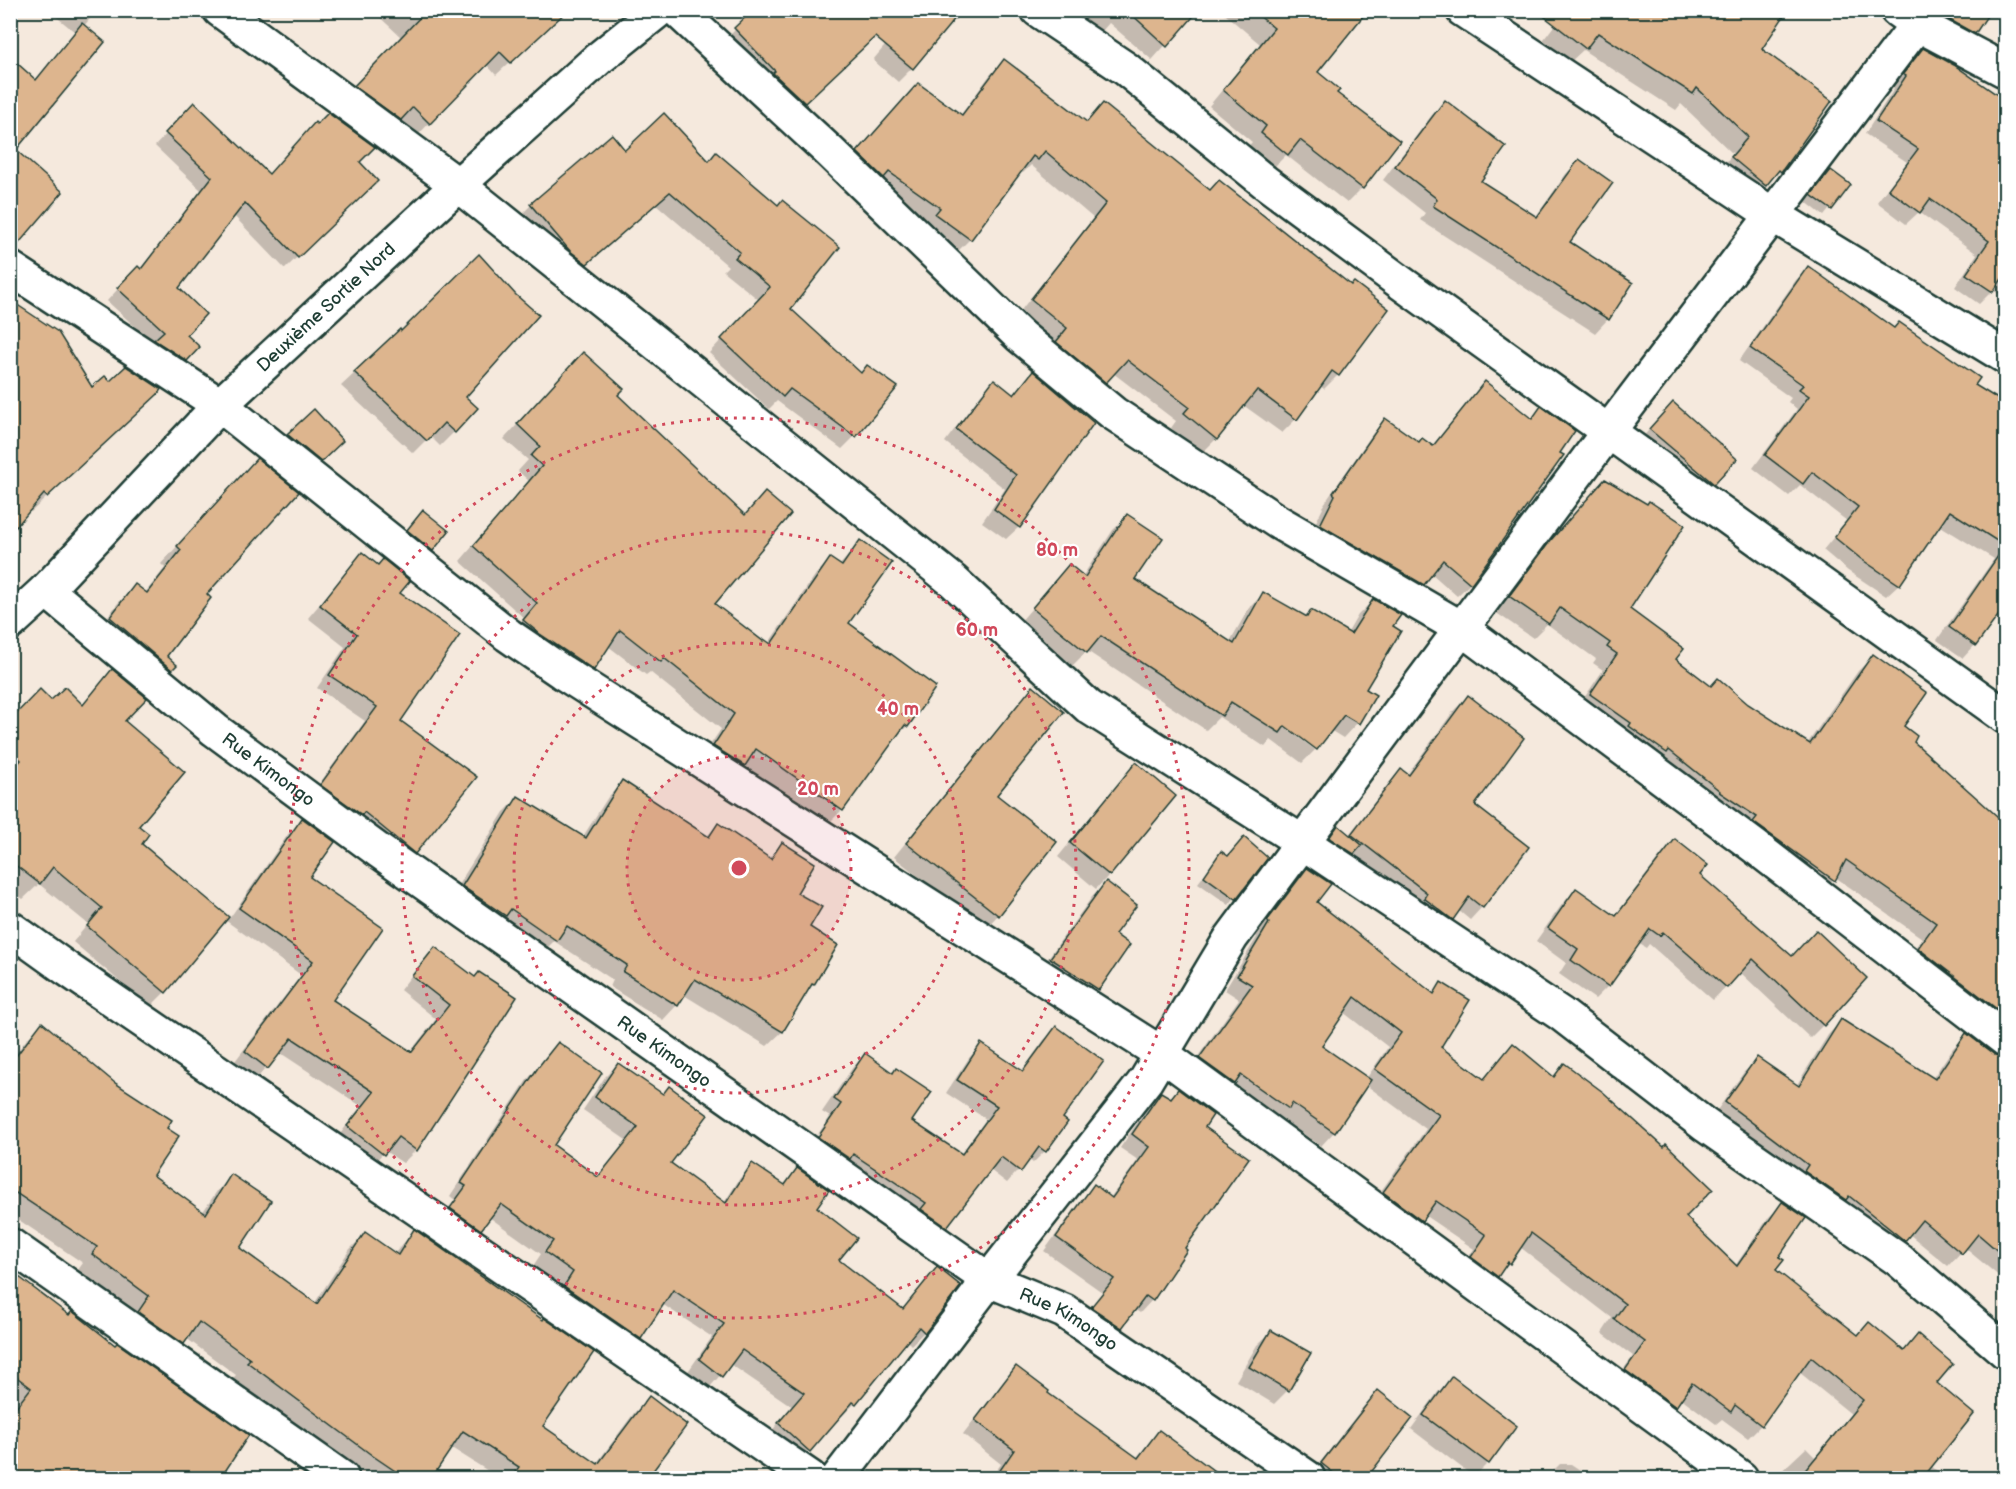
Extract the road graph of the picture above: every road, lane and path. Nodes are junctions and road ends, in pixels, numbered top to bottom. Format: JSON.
{"nodes":[{"id":1,"x":220,"y":10,"type":"edge"},
{"id":2,"x":659,"y":10,"type":"edge"},
{"id":3,"x":677,"y":10,"type":"edge"},
{"id":4,"x":1038,"y":10,"type":"edge"},
{"id":5,"x":1463,"y":10,"type":"edge"},
{"id":6,"x":1914,"y":15,"type":"edge"},
{"id":7,"x":2006,"y":71,"type":"edge"},
{"id":8,"x":458,"y":185,"type":"junction"},
{"id":9,"x":1773,"y":215,"type":"junction"},
{"id":10,"x":10,"y":268,"type":"edge"},
{"id":11,"x":2006,"y":357,"type":"edge"},
{"id":12,"x":220,"y":405,"type":"junction"},
{"id":13,"x":1608,"y":432,"type":"junction"},
{"id":14,"x":45,"y":590,"type":"junction"},
{"id":15,"x":12,"y":620,"type":"edge"},
{"id":16,"x":1461,"y":628,"type":"junction"},
{"id":17,"x":2006,"y":717,"type":"edge"},
{"id":18,"x":1302,"y":842,"type":"junction"},
{"id":19,"x":10,"y":928,"type":"edge"},
{"id":20,"x":2006,"y":1040,"type":"edge"},
{"id":21,"x":1162,"y":1054,"type":"junction"},
{"id":22,"x":10,"y":1245,"type":"edge"},
{"id":23,"x":989,"y":1280,"type":"junction"},
{"id":24,"x":2006,"y":1352,"type":"edge"},
{"id":25,"x":342,"y":1479,"type":"edge"},
{"id":26,"x":811,"y":1479,"type":"edge"},
{"id":27,"x":838,"y":1479,"type":"edge"},
{"id":28,"x":1308,"y":1479,"type":"edge"},
{"id":29,"x":1741,"y":1479,"type":"edge"}],
"edges":[{"from":1,"to":8,"type":"street"},
{"from":2,"to":8,"type":"street","name":"Deuxième Sortie Nord"},
{"from":3,"to":16,"type":"street"},
{"from":4,"to":13,"type":"street"},
{"from":5,"to":9,"type":"street"},
{"from":6,"to":7,"type":"street"},
{"from":6,"to":9,"type":"street"},
{"from":8,"to":12,"type":"street","name":"Deuxième Sortie Nord"},
{"from":8,"to":18,"type":"street"},
{"from":9,"to":11,"type":"street"},
{"from":9,"to":13,"type":"street"},
{"from":10,"to":12,"type":"street"},
{"from":12,"to":14,"type":"street","name":"Deuxième Sortie Nord"},
{"from":12,"to":21,"type":"street"},
{"from":13,"to":16,"type":"street"},
{"from":13,"to":17,"type":"street"},
{"from":14,"to":15,"type":"street","name":"Deuxième Sortie Nord"},
{"from":14,"to":23,"type":"street","name":"Rue Kimongo"},
{"from":16,"to":18,"type":"street"},
{"from":16,"to":20,"type":"street"},
{"from":18,"to":21,"type":"street"},
{"from":18,"to":24,"type":"street"},
{"from":19,"to":26,"type":"street"},
{"from":21,"to":23,"type":"street"},
{"from":21,"to":29,"type":"street"},
{"from":22,"to":25,"type":"street"},
{"from":23,"to":27,"type":"street"},
{"from":23,"to":28,"type":"street","name":"Rue Kimongo"}]}
